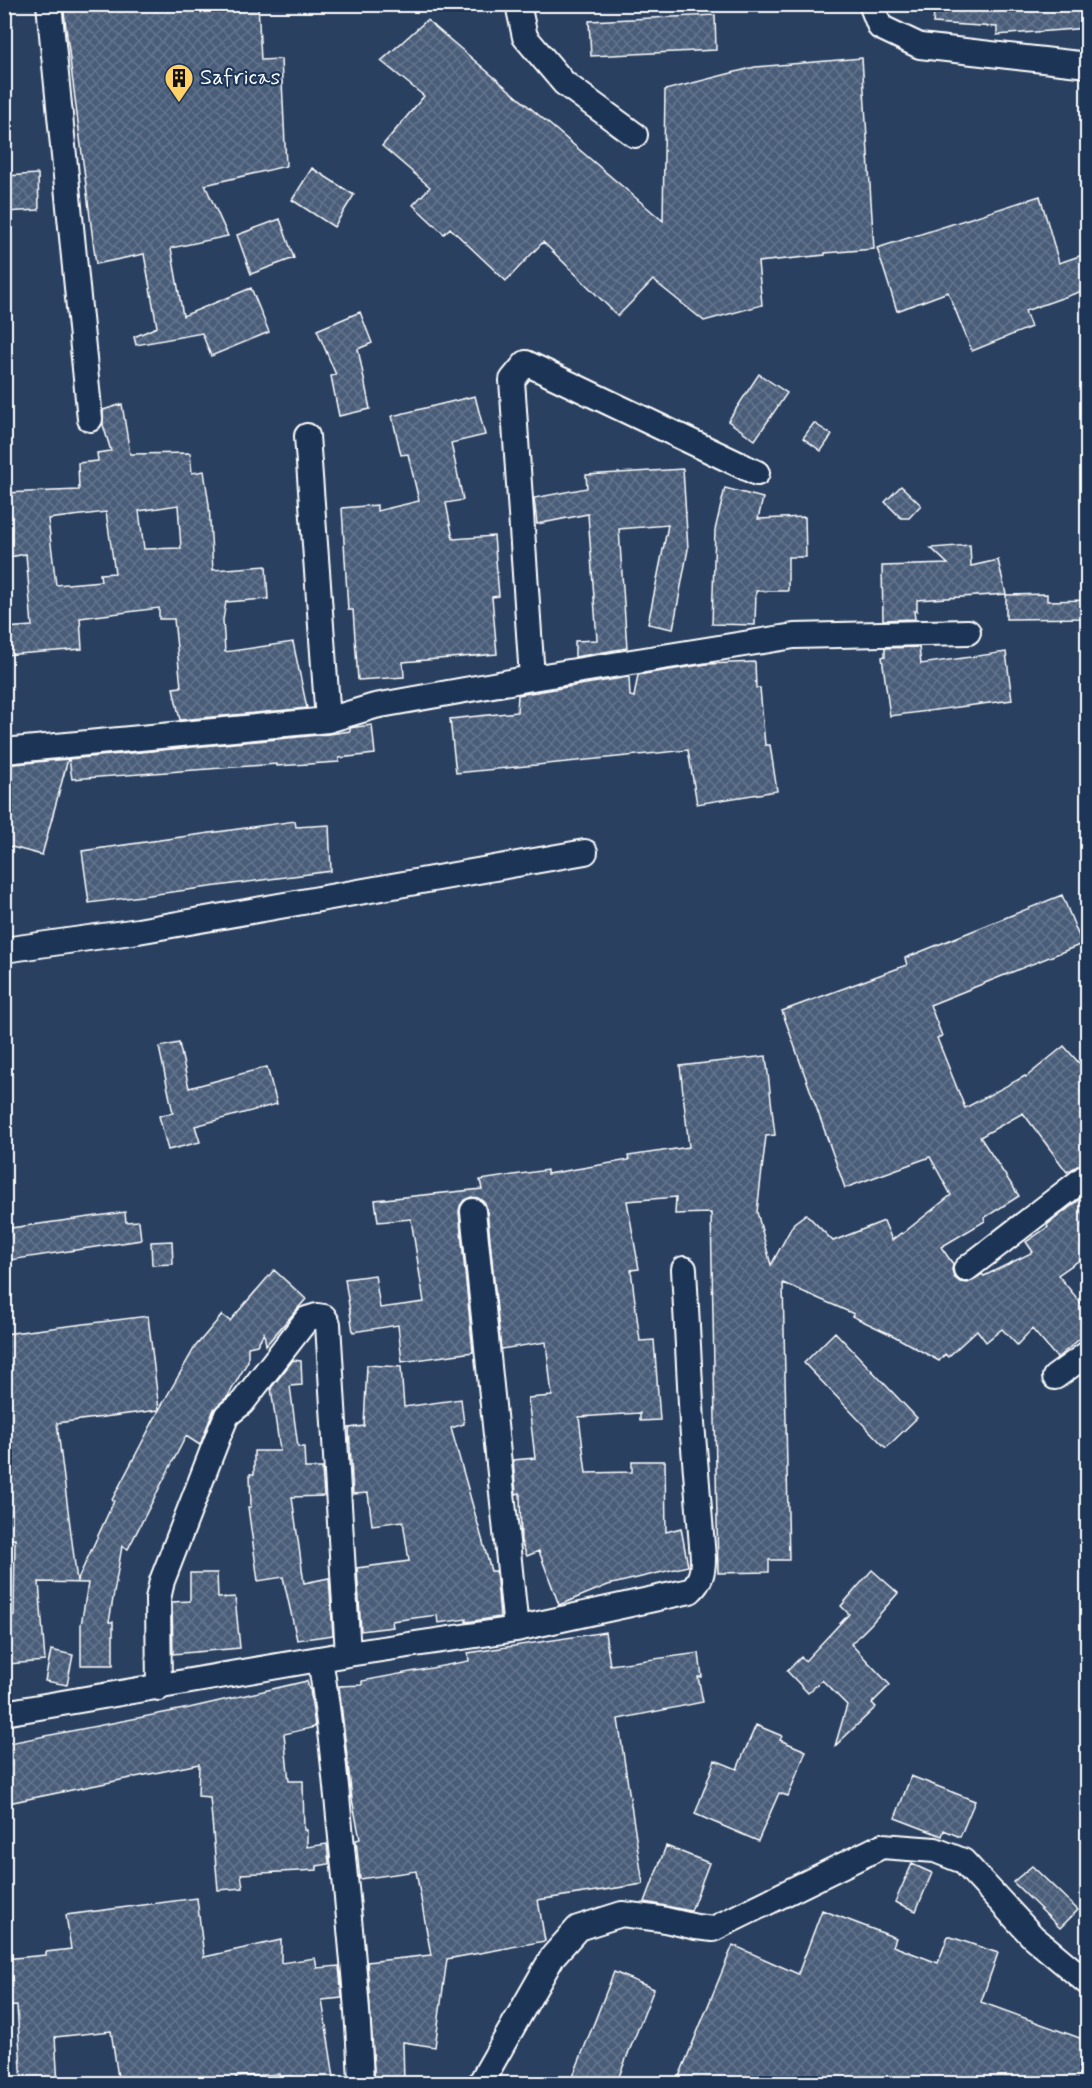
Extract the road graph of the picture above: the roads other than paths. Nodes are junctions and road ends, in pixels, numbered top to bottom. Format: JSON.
{"nodes":[{"id":1,"x":49,"y":4,"type":"edge"},
{"id":2,"x":518,"y":4,"type":"edge"},
{"id":3,"x":871,"y":4,"type":"edge"},
{"id":4,"x":1088,"y":65,"type":"edge"},
{"id":5,"x":635,"y":135,"type":"dead end"},
{"id":6,"x":90,"y":419,"type":"dead end"},
{"id":7,"x":307,"y":436,"type":"dead end"},
{"id":8,"x":758,"y":473,"type":"dead end"},
{"id":9,"x":968,"y":632,"type":"dead end"},
{"id":10,"x":532,"y":678,"type":"junction"},
{"id":11,"x":328,"y":720,"type":"junction"},
{"id":12,"x":4,"y":752,"type":"edge"},
{"id":13,"x":585,"y":852,"type":"dead end"},
{"id":14,"x":4,"y":950,"type":"edge"},
{"id":15,"x":1088,"y":1175,"type":"edge"},
{"id":16,"x":473,"y":1211,"type":"dead end"},
{"id":17,"x":684,"y":1269,"type":"dead end"},
{"id":18,"x":966,"y":1269,"type":"dead end"},
{"id":19,"x":1088,"y":1353,"type":"edge"},
{"id":20,"x":1054,"y":1377,"type":"dead end"},
{"id":21,"x":516,"y":1629,"type":"junction"},
{"id":22,"x":348,"y":1654,"type":"junction"},
{"id":23,"x":320,"y":1659,"type":"junction"},
{"id":24,"x":159,"y":1688,"type":"junction"},
{"id":25,"x":4,"y":1713,"type":"edge"},
{"id":26,"x":1088,"y":1983,"type":"edge"},
{"id":27,"x":361,"y":2084,"type":"edge"},
{"id":28,"x":480,"y":2084,"type":"edge"}],
"edges":[{"from":1,"to":6,"type":"street"},
{"from":2,"to":5,"type":"street"},
{"from":3,"to":4,"type":"street"},
{"from":7,"to":11,"type":"street"},
{"from":8,"to":10,"type":"street"},
{"from":9,"to":10,"type":"street"},
{"from":10,"to":11,"type":"street"},
{"from":11,"to":12,"type":"street"},
{"from":13,"to":14,"type":"street"},
{"from":15,"to":18,"type":"street"},
{"from":16,"to":21,"type":"street"},
{"from":17,"to":21,"type":"street"},
{"from":19,"to":20,"type":"street"},
{"from":21,"to":22,"type":"street"},
{"from":22,"to":23,"type":"street"},
{"from":22,"to":24,"type":"street"},
{"from":23,"to":24,"type":"street"},
{"from":23,"to":27,"type":"street"},
{"from":24,"to":25,"type":"street"},
{"from":26,"to":28,"type":"street"}]}
